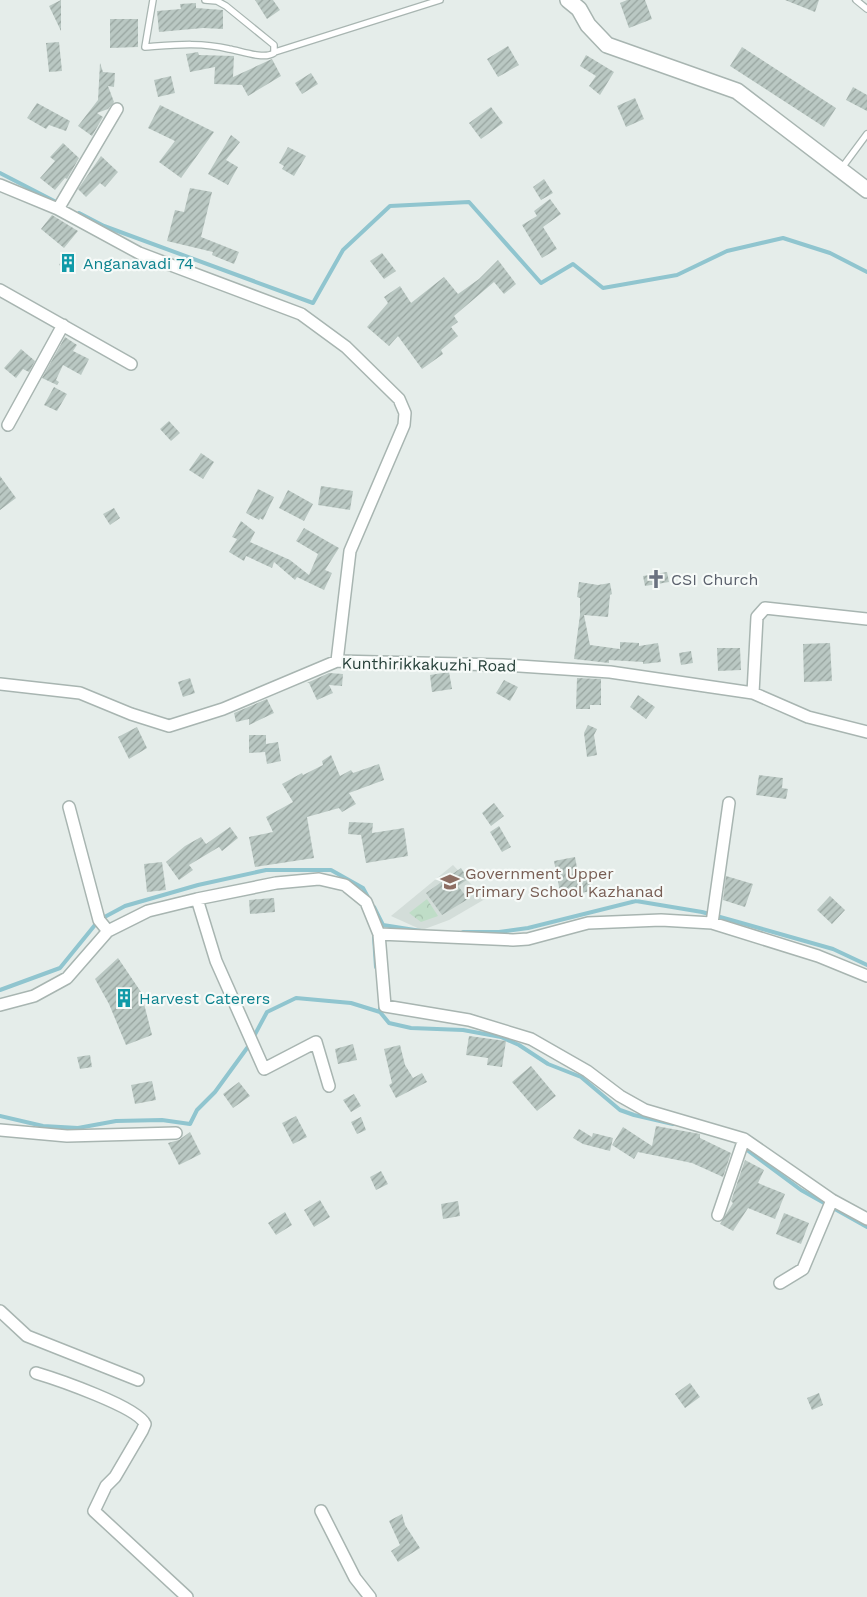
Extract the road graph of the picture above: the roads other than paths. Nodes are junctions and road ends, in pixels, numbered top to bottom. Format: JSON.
{"nodes":[{"id":1,"x":153,"y":0,"type":"edge"},
{"id":2,"x":205,"y":0,"type":"edge"},
{"id":3,"x":440,"y":0,"type":"edge"},
{"id":4,"x":568,"y":0,"type":"edge"},
{"id":5,"x":856,"y":0,"type":"edge"},
{"id":6,"x":867,"y":9,"type":"edge"},
{"id":7,"x":275,"y":52,"type":"junction"},
{"id":8,"x":117,"y":108,"type":"dead end"},
{"id":9,"x":867,"y":134,"type":"edge"},
{"id":10,"x":840,"y":171,"type":"junction"},
{"id":11,"x":0,"y":185,"type":"edge"},
{"id":12,"x":867,"y":190,"type":"edge"},
{"id":13,"x":58,"y":209,"type":"junction"},
{"id":14,"x":0,"y":290,"type":"edge"},
{"id":15,"x":63,"y":325,"type":"junction"},
{"id":16,"x":131,"y":364,"type":"dead end"},
{"id":17,"x":8,"y":425,"type":"dead end"},
{"id":18,"x":867,"y":619,"type":"edge"},
{"id":19,"x":337,"y":661,"type":"junction"},
{"id":20,"x":0,"y":684,"type":"edge"},
{"id":21,"x":754,"y":693,"type":"junction"},
{"id":22,"x":867,"y":732,"type":"edge"},
{"id":23,"x":729,"y":803,"type":"dead end"},
{"id":24,"x":69,"y":807,"type":"dead end"},
{"id":25,"x":197,"y":899,"type":"junction"},
{"id":26,"x":712,"y":923,"type":"junction"},
{"id":27,"x":378,"y":930,"type":"junction"},
{"id":28,"x":108,"y":931,"type":"junction"},
{"id":29,"x":867,"y":976,"type":"edge"},
{"id":30,"x":0,"y":1005,"type":"edge"},
{"id":31,"x":329,"y":1086,"type":"dead end"},
{"id":32,"x":0,"y":1130,"type":"edge"},
{"id":33,"x":176,"y":1133,"type":"dead end"},
{"id":34,"x":744,"y":1139,"type":"junction"},
{"id":35,"x":832,"y":1200,"type":"junction"},
{"id":36,"x":718,"y":1215,"type":"dead end"},
{"id":37,"x":867,"y":1219,"type":"edge"},
{"id":38,"x":780,"y":1283,"type":"dead end"},
{"id":39,"x":0,"y":1312,"type":"edge"},
{"id":40,"x":36,"y":1373,"type":"dead end"},
{"id":41,"x":138,"y":1380,"type":"dead end"},
{"id":42,"x":322,"y":1511,"type":"dead end"},
{"id":43,"x":187,"y":1597,"type":"edge"},
{"id":44,"x":370,"y":1597,"type":"edge"}],
"edges":[{"from":1,"to":7,"type":"lane"},
{"from":2,"to":7,"type":"lane"},
{"from":3,"to":7,"type":"lane"},
{"from":4,"to":10,"type":"street"},
{"from":5,"to":6,"type":"lane"},
{"from":8,"to":13,"type":"street"},
{"from":9,"to":10,"type":"lane"},
{"from":10,"to":12,"type":"street"},
{"from":11,"to":13,"type":"street"},
{"from":13,"to":19,"type":"street"},
{"from":14,"to":15,"type":"street"},
{"from":15,"to":16,"type":"street"},
{"from":15,"to":17,"type":"street"},
{"from":18,"to":21,"type":"street"},
{"from":19,"to":20,"type":"street","name":"Kunthirikkakuzhi Road"},
{"from":19,"to":21,"type":"street","name":"Kunthirikkakuzhi Road"},
{"from":21,"to":22,"type":"street","name":"Kunthirikkakuzhi Road"},
{"from":23,"to":26,"type":"street"},
{"from":24,"to":28,"type":"street"},
{"from":25,"to":27,"type":"street"},
{"from":25,"to":28,"type":"street"},
{"from":25,"to":31,"type":"street"},
{"from":26,"to":27,"type":"street"},
{"from":26,"to":29,"type":"street"},
{"from":27,"to":34,"type":"street"},
{"from":28,"to":30,"type":"street"},
{"from":32,"to":33,"type":"street"},
{"from":34,"to":35,"type":"street"},
{"from":34,"to":36,"type":"street"},
{"from":35,"to":37,"type":"street"},
{"from":35,"to":38,"type":"street"},
{"from":39,"to":41,"type":"street"},
{"from":40,"to":43,"type":"street"},
{"from":42,"to":44,"type":"street"}]}
